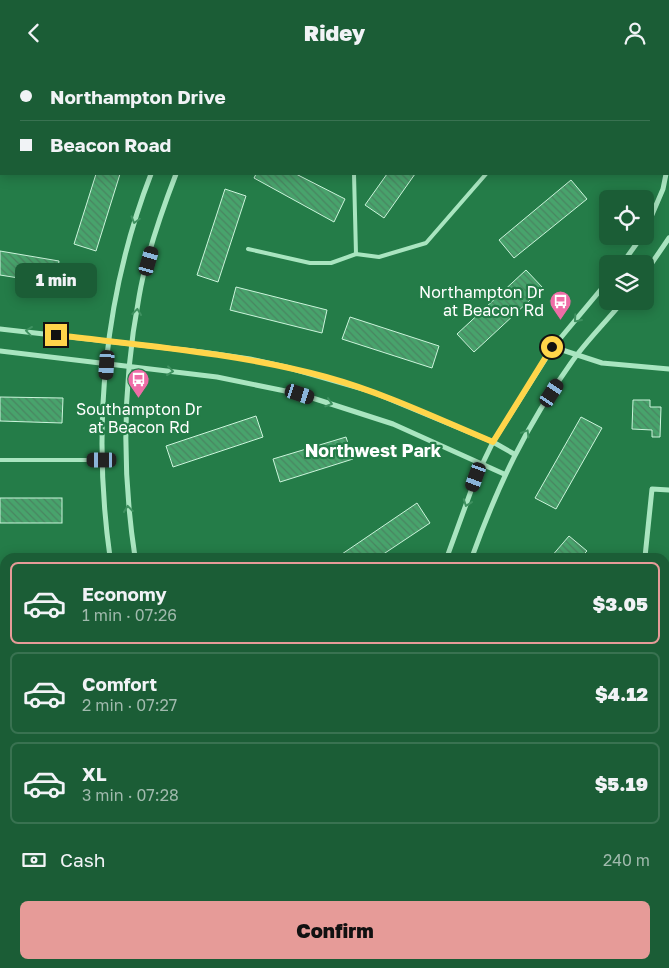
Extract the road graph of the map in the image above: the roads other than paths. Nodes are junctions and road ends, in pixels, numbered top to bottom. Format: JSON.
{"nodes":[{"id":1,"x":151,"y":175,"type":"edge"},
{"id":2,"x":176,"y":175,"type":"edge"},
{"id":3,"x":354,"y":175,"type":"edge"},
{"id":4,"x":485,"y":175,"type":"edge"},
{"id":5,"x":666,"y":175,"type":"edge"},
{"id":6,"x":654,"y":210,"type":"edge"},
{"id":7,"x":669,"y":238,"type":"edge"},
{"id":8,"x":248,"y":249,"type":"dead end"},
{"id":9,"x":356,"y":254,"type":"junction"},
{"id":10,"x":654,"y":260,"type":"edge"},
{"id":11,"x":599,"y":292,"type":"edge"},
{"id":12,"x":616,"y":310,"type":"edge"},
{"id":13,"x":0,"y":329,"type":"edge"},
{"id":14,"x":109,"y":342,"type":"junction"},
{"id":15,"x":133,"y":344,"type":"junction"},
{"id":16,"x":552,"y":347,"type":"junction"},
{"id":17,"x":0,"y":351,"type":"edge"},
{"id":18,"x":578,"y":355,"type":"junction"},
{"id":19,"x":107,"y":365,"type":"junction"},
{"id":20,"x":131,"y":367,"type":"junction"},
{"id":21,"x":669,"y":369,"type":"edge"},
{"id":22,"x":493,"y":442,"type":"junction"},
{"id":23,"x":514,"y":453,"type":"junction"},
{"id":24,"x":0,"y":460,"type":"edge"},
{"id":25,"x":102,"y":460,"type":"junction"},
{"id":26,"x":482,"y":465,"type":"junction"},
{"id":27,"x":504,"y":475,"type":"junction"},
{"id":28,"x":669,"y":490,"type":"edge"},
{"id":29,"x":109,"y":553,"type":"edge"},
{"id":30,"x":134,"y":553,"type":"edge"},
{"id":31,"x":449,"y":553,"type":"edge"},
{"id":32,"x":474,"y":553,"type":"edge"},
{"id":33,"x":645,"y":553,"type":"edge"}],
"edges":[{"from":1,"to":14,"type":"street","one_way":true},
{"from":15,"to":2,"type":"street","one_way":true},
{"from":3,"to":9,"type":"lane"},
{"from":4,"to":9,"type":"lane"},
{"from":5,"to":6,"type":"street"},
{"from":7,"to":10,"type":"street"},
{"from":8,"to":9,"type":"lane"},
{"from":11,"to":16,"type":"street","one_way":true},
{"from":12,"to":18,"type":"street"},
{"from":14,"to":13,"type":"street","one_way":true},
{"from":14,"to":15,"type":"street"},
{"from":14,"to":19,"type":"street"},
{"from":15,"to":20,"type":"street"},
{"from":15,"to":22,"type":"street"},
{"from":16,"to":18,"type":"street"},
{"from":16,"to":22,"type":"street"},
{"from":17,"to":19,"type":"street"},
{"from":18,"to":21,"type":"street"},
{"from":23,"to":18,"type":"street","one_way":true},
{"from":19,"to":20,"type":"street"},
{"from":19,"to":25,"type":"street"},
{"from":20,"to":26,"type":"street","one_way":true},
{"from":30,"to":20,"type":"street","one_way":true},
{"from":22,"to":23,"type":"street"},
{"from":22,"to":26,"type":"street"},
{"from":23,"to":27,"type":"street"},
{"from":24,"to":25,"type":"lane"},
{"from":25,"to":29,"type":"street"},
{"from":26,"to":27,"type":"street"},
{"from":26,"to":31,"type":"street","one_way":true},
{"from":27,"to":32,"type":"street"},
{"from":28,"to":33,"type":"street"}]}
